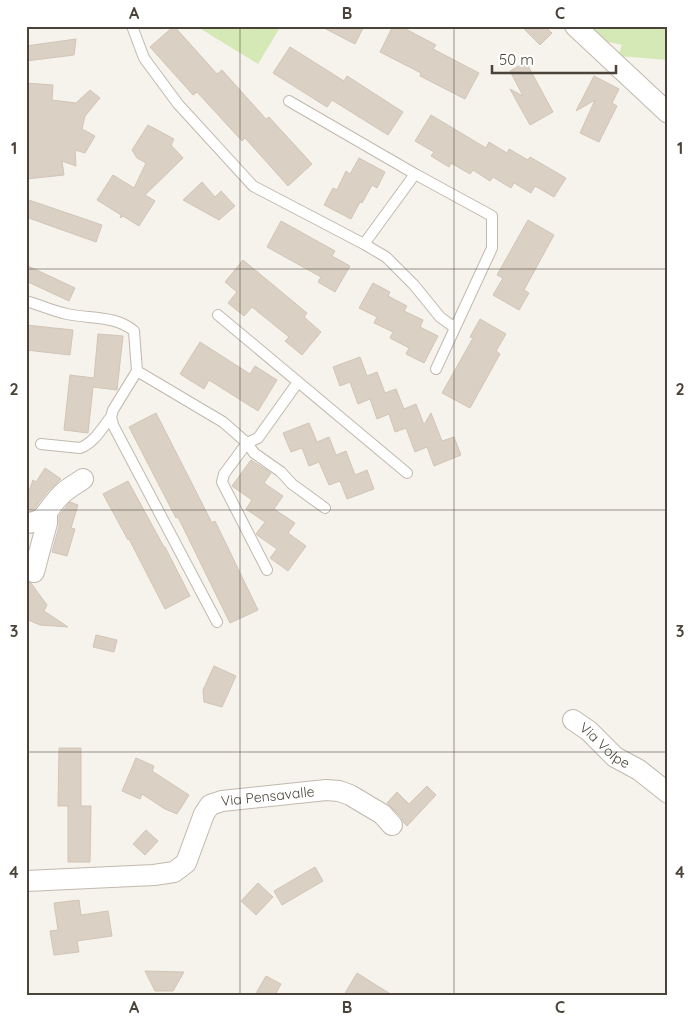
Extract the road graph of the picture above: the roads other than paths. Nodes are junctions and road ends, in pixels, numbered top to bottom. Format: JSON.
{"nodes":[{"id":1,"x":132,"y":26,"type":"edge"},
{"id":2,"x":575,"y":26,"type":"edge"},
{"id":3,"x":289,"y":101,"type":"dead end"},
{"id":4,"x":668,"y":113,"type":"edge"},
{"id":5,"x":414,"y":174,"type":"junction"},
{"id":6,"x":364,"y":244,"type":"junction"},
{"id":7,"x":26,"y":301,"type":"edge"},
{"id":8,"x":218,"y":315,"type":"dead end"},
{"id":9,"x":455,"y":328,"type":"junction"},
{"id":10,"x":436,"y":369,"type":"dead end"},
{"id":11,"x":138,"y":371,"type":"junction"},
{"id":12,"x":298,"y":382,"type":"junction"},
{"id":13,"x":111,"y":418,"type":"junction"},
{"id":14,"x":247,"y":443,"type":"junction"},
{"id":15,"x":41,"y":444,"type":"dead end"},
{"id":16,"x":407,"y":473,"type":"dead end"},
{"id":17,"x":83,"y":479,"type":"dead end"},
{"id":18,"x":325,"y":508,"type":"dead end"},
{"id":19,"x":47,"y":513,"type":"junction"},
{"id":20,"x":26,"y":522,"type":"edge"},
{"id":21,"x":267,"y":570,"type":"dead end"},
{"id":22,"x":34,"y":572,"type":"dead end"},
{"id":23,"x":217,"y":622,"type":"dead end"},
{"id":24,"x":573,"y":720,"type":"dead end"},
{"id":25,"x":668,"y":793,"type":"edge"},
{"id":26,"x":392,"y":825,"type":"dead end"},
{"id":27,"x":26,"y":882,"type":"edge"}],
"edges":[{"from":1,"to":6,"type":"lane"},
{"from":2,"to":4,"type":"street"},
{"from":3,"to":5,"type":"lane"},
{"from":5,"to":6,"type":"lane"},
{"from":5,"to":9,"type":"lane"},
{"from":6,"to":9,"type":"lane"},
{"from":7,"to":11,"type":"lane"},
{"from":8,"to":12,"type":"lane"},
{"from":9,"to":10,"type":"lane"},
{"from":11,"to":13,"type":"lane"},
{"from":11,"to":14,"type":"lane"},
{"from":12,"to":14,"type":"lane"},
{"from":12,"to":16,"type":"lane"},
{"from":13,"to":15,"type":"lane"},
{"from":13,"to":23,"type":"lane"},
{"from":14,"to":18,"type":"lane"},
{"from":14,"to":21,"type":"lane"},
{"from":17,"to":19,"type":"street"},
{"from":19,"to":20,"type":"street"},
{"from":19,"to":22,"type":"street"},
{"from":24,"to":25,"type":"street","name":"Via Volpe"},
{"from":26,"to":27,"type":"street","name":"Via Pensavalle"}]}
